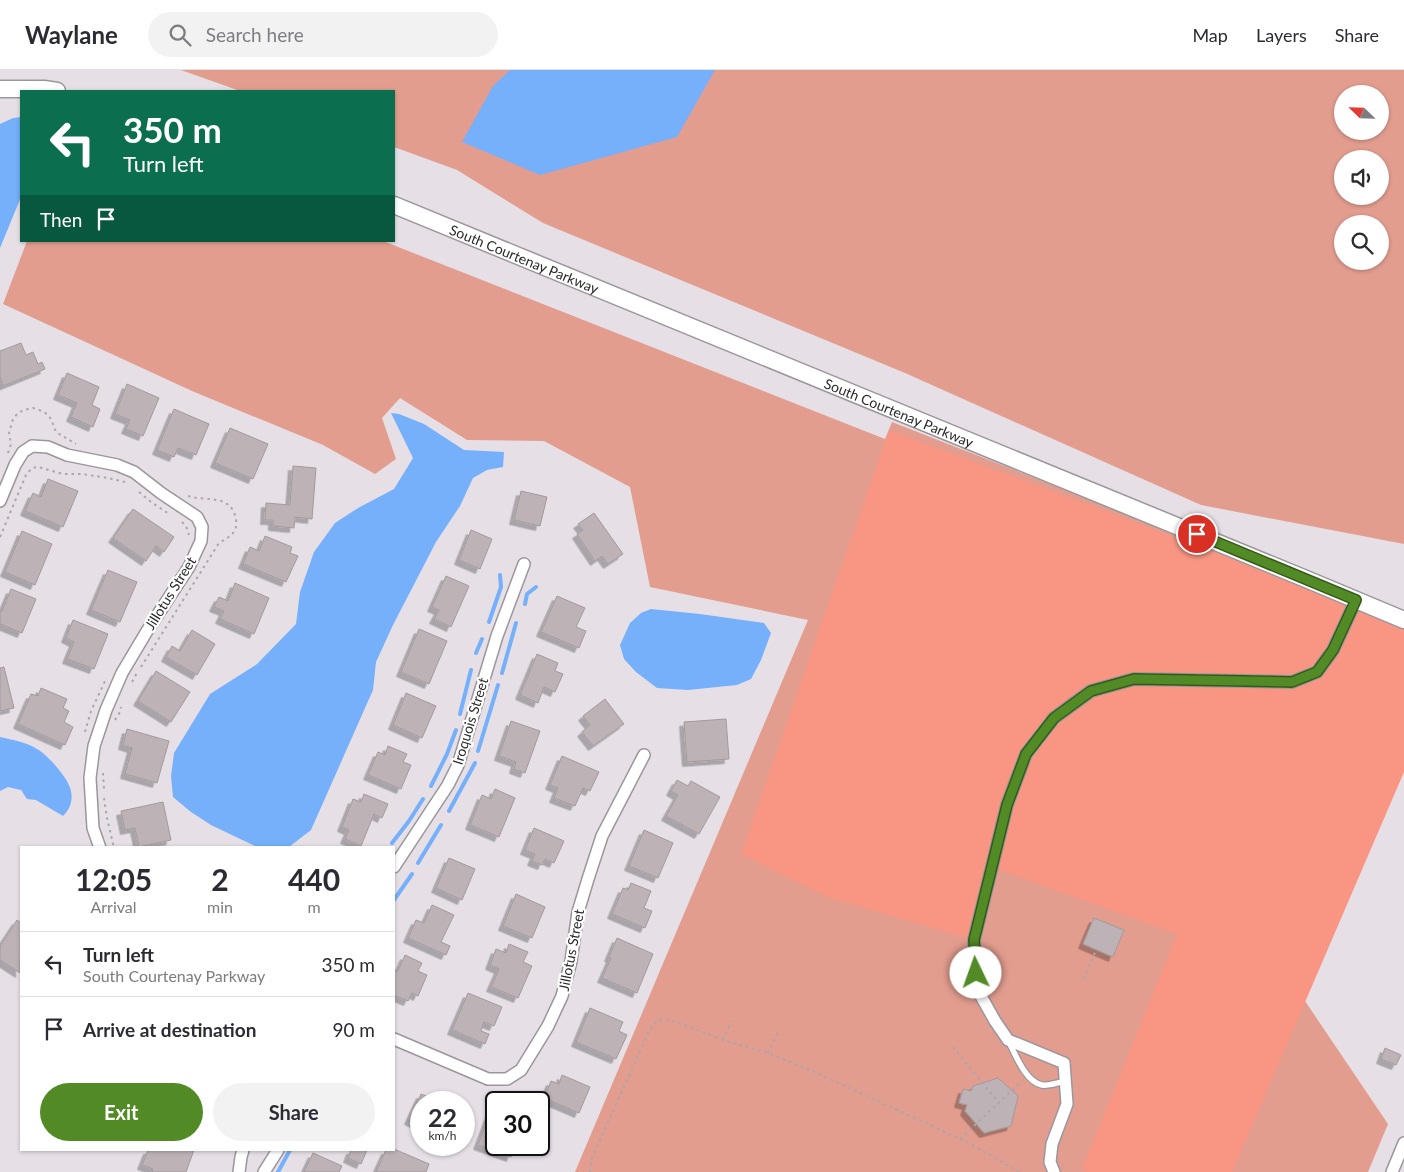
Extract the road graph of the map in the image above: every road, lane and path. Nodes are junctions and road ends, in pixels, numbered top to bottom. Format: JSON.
{"nodes":[{"id":1,"x":0,"y":89,"type":"edge"},
{"id":2,"x":50,"y":90,"type":"edge"},
{"id":3,"x":395,"y":205,"type":"edge"},
{"id":4,"x":82,"y":447,"type":"dead end"},
{"id":5,"x":8,"y":453,"type":"dead end"},
{"id":6,"x":128,"y":483,"type":"dead end"},
{"id":7,"x":134,"y":487,"type":"dead end"},
{"id":8,"x":188,"y":496,"type":"dead end"},
{"id":9,"x":0,"y":502,"type":"edge"},
{"id":10,"x":0,"y":537,"type":"edge"},
{"id":11,"x":189,"y":538,"type":"dead end"},
{"id":12,"x":524,"y":564,"type":"dead end"},
{"id":13,"x":1356,"y":600,"type":"junction"},
{"id":14,"x":1404,"y":620,"type":"edge"},
{"id":15,"x":108,"y":674,"type":"dead end"},
{"id":16,"x":132,"y":682,"type":"dead end"},
{"id":17,"x":121,"y":704,"type":"dead end"},
{"id":18,"x":115,"y":721,"type":"dead end"},
{"id":19,"x":84,"y":736,"type":"dead end"},
{"id":20,"x":644,"y":755,"type":"dead end"},
{"id":21,"x":103,"y":771,"type":"dead end"},
{"id":22,"x":99,"y":846,"type":"edge"},
{"id":23,"x":114,"y":846,"type":"edge"},
{"id":24,"x":395,"y":865,"type":"edge"},
{"id":25,"x":1096,"y":950,"type":"dead end"},
{"id":26,"x":1084,"y":979,"type":"dead end"},
{"id":27,"x":732,"y":1021,"type":"dead end"},
{"id":28,"x":778,"y":1032,"type":"dead end"},
{"id":29,"x":395,"y":1039,"type":"edge"},
{"id":30,"x":724,"y":1040,"type":"junction"},
{"id":31,"x":1008,"y":1040,"type":"junction"},
{"id":32,"x":954,"y":1047,"type":"dead end"},
{"id":33,"x":768,"y":1053,"type":"junction"},
{"id":34,"x":1028,"y":1076,"type":"junction"},
{"id":35,"x":1065,"y":1081,"type":"junction"},
{"id":36,"x":999,"y":1103,"type":"junction"},
{"id":37,"x":960,"y":1139,"type":"junction"},
{"id":38,"x":1404,"y":1144,"type":"edge"},
{"id":39,"x":244,"y":1151,"type":"edge"},
{"id":40,"x":277,"y":1151,"type":"edge"},
{"id":41,"x":239,"y":1172,"type":"edge"},
{"id":42,"x":264,"y":1172,"type":"edge"},
{"id":43,"x":590,"y":1172,"type":"edge"},
{"id":44,"x":1020,"y":1172,"type":"edge"},
{"id":45,"x":1054,"y":1172,"type":"edge"},
{"id":46,"x":1392,"y":1172,"type":"edge"}],
"edges":[{"from":1,"to":2,"type":"main road"},
{"from":3,"to":13,"type":"main road","name":"South Courtenay Parkway"},
{"from":4,"to":5,"type":"path"},
{"from":6,"to":10,"type":"path"},
{"from":7,"to":11,"type":"path"},
{"from":8,"to":16,"type":"path"},
{"from":9,"to":22,"type":"street","name":"Jillotus Street"},
{"from":12,"to":24,"type":"street","name":"Iroquois Street"},
{"from":13,"to":14,"type":"main road","name":"South Courtenay Parkway"},
{"from":13,"to":31,"type":"street"},
{"from":15,"to":19,"type":"path"},
{"from":17,"to":18,"type":"path"},
{"from":20,"to":29,"type":"street","name":"Jillotus Street"},
{"from":21,"to":23,"type":"path"},
{"from":25,"to":26,"type":"path"},
{"from":27,"to":30,"type":"path"},
{"from":28,"to":33,"type":"path"},
{"from":30,"to":33,"type":"path"},
{"from":30,"to":43,"type":"path"},
{"from":31,"to":34,"type":"lane"},
{"from":31,"to":35,"type":"street"},
{"from":32,"to":36,"type":"path"},
{"from":33,"to":37,"type":"path"},
{"from":34,"to":35,"type":"lane"},
{"from":34,"to":36,"type":"path"},
{"from":35,"to":45,"type":"street"},
{"from":36,"to":37,"type":"path"},
{"from":37,"to":44,"type":"path"},
{"from":38,"to":46,"type":"street"},
{"from":39,"to":41,"type":"street"},
{"from":40,"to":42,"type":"street"}]}
